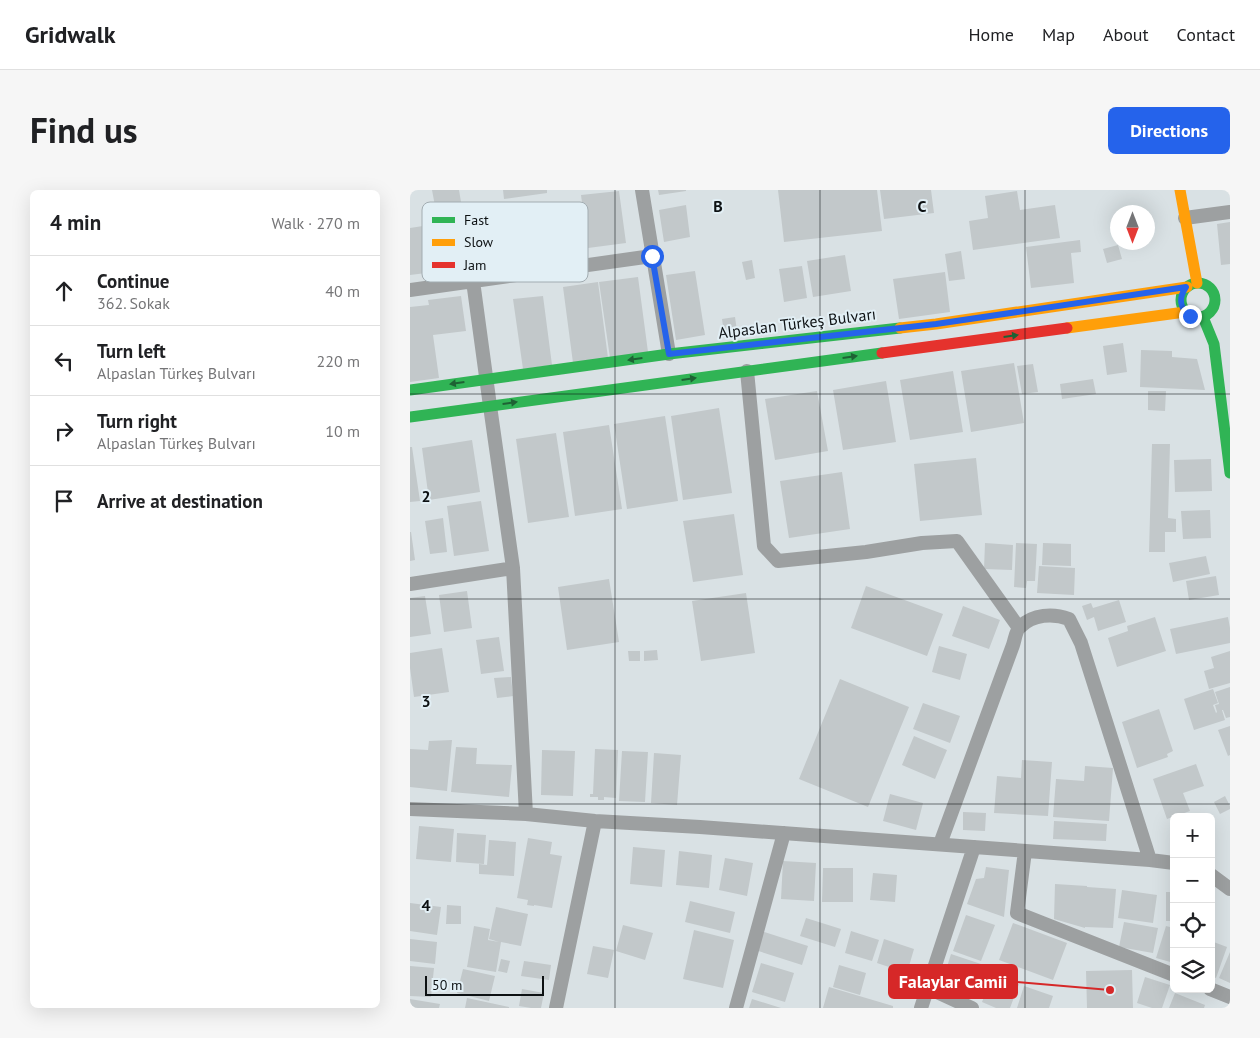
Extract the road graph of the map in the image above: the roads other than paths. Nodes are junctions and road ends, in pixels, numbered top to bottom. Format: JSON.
{"nodes":[{"id":1,"x":642,"y":190,"type":"edge"},
{"id":2,"x":1180,"y":190,"type":"edge"},
{"id":3,"x":1230,"y":212,"type":"edge"},
{"id":4,"x":1185,"y":218,"type":"junction"},
{"id":5,"x":652,"y":256,"type":"junction"},
{"id":6,"x":588,"y":265,"type":"edge"},
{"id":7,"x":466,"y":282,"type":"edge"},
{"id":8,"x":473,"y":282,"type":"edge"},
{"id":9,"x":1197,"y":285,"type":"junction"},
{"id":10,"x":1223,"y":286,"type":"dead end"},
{"id":11,"x":410,"y":290,"type":"edge"},
{"id":12,"x":1185,"y":312,"type":"junction"},
{"id":13,"x":1222,"y":314,"type":"dead end"},
{"id":14,"x":1204,"y":316,"type":"junction"},
{"id":15,"x":669,"y":354,"type":"junction"},
{"id":16,"x":746,"y":371,"type":"junction"},
{"id":17,"x":486,"y":379,"type":"junction"},
{"id":18,"x":410,"y":390,"type":"edge"},
{"id":19,"x":490,"y":406,"type":"junction"},
{"id":20,"x":410,"y":417,"type":"edge"},
{"id":21,"x":1230,"y":473,"type":"edge"},
{"id":22,"x":513,"y":568,"type":"junction"},
{"id":23,"x":410,"y":584,"type":"edge"},
{"id":24,"x":1019,"y":628,"type":"junction"},
{"id":25,"x":410,"y":809,"type":"edge"},
{"id":26,"x":526,"y":814,"type":"junction"},
{"id":27,"x":595,"y":822,"type":"junction"},
{"id":28,"x":784,"y":833,"type":"junction"},
{"id":29,"x":940,"y":844,"type":"junction"},
{"id":30,"x":974,"y":847,"type":"junction"},
{"id":31,"x":1024,"y":851,"type":"junction"},
{"id":32,"x":1150,"y":860,"type":"junction"},
{"id":33,"x":1170,"y":862,"type":"edge"},
{"id":34,"x":1215,"y":878,"type":"edge"},
{"id":35,"x":1230,"y":890,"type":"edge"},
{"id":36,"x":1170,"y":973,"type":"edge"},
{"id":37,"x":928,"y":988,"type":"junction"},
{"id":38,"x":1215,"y":991,"type":"edge"},
{"id":39,"x":1230,"y":997,"type":"edge"},
{"id":40,"x":556,"y":1008,"type":"edge"},
{"id":41,"x":736,"y":1008,"type":"edge"},
{"id":42,"x":921,"y":1008,"type":"edge"},
{"id":43,"x":972,"y":1008,"type":"edge"}],
"edges":[{"from":1,"to":5,"type":"street"},
{"from":2,"to":4,"type":"main road"},
{"from":3,"to":4,"type":"street"},
{"from":4,"to":9,"type":"main road"},
{"from":5,"to":6,"type":"street"},
{"from":5,"to":15,"type":"street"},
{"from":7,"to":11,"type":"street"},
{"from":8,"to":17,"type":"street"},
{"from":9,"to":10,"type":"main road","name":"Alpaslan Türkeş Bulvarı"},
{"from":9,"to":12,"type":"main road"},
{"from":9,"to":14,"type":"main road"},
{"from":9,"to":15,"type":"main road","name":"Alpaslan Türkeş Bulvarı"},
{"from":12,"to":14,"type":"main road"},
{"from":16,"to":12,"type":"main road","one_way":true},
{"from":13,"to":14,"type":"main road"},
{"from":14,"to":21,"type":"main road"},
{"from":15,"to":17,"type":"main road","name":"Alpaslan Türkeş Bulvarı","one_way":true},
{"from":19,"to":16,"type":"main road","one_way":true},
{"from":16,"to":24,"type":"street"},
{"from":17,"to":18,"type":"main road","name":"Alpaslan Türkeş Bulvarı","one_way":true},
{"from":17,"to":19,"type":"street"},
{"from":19,"to":20,"type":"main road"},
{"from":19,"to":22,"type":"street"},
{"from":22,"to":23,"type":"street"},
{"from":22,"to":26,"type":"street"},
{"from":24,"to":29,"type":"street"},
{"from":24,"to":32,"type":"street"},
{"from":25,"to":26,"type":"street"},
{"from":26,"to":27,"type":"street"},
{"from":27,"to":28,"type":"street"},
{"from":27,"to":40,"type":"street"},
{"from":28,"to":29,"type":"street"},
{"from":28,"to":41,"type":"street"},
{"from":29,"to":30,"type":"street"},
{"from":30,"to":31,"type":"street"},
{"from":30,"to":37,"type":"street"},
{"from":31,"to":32,"type":"street"},
{"from":31,"to":36,"type":"street"},
{"from":32,"to":33,"type":"street"},
{"from":34,"to":35,"type":"street"},
{"from":37,"to":42,"type":"street"},
{"from":37,"to":43,"type":"street"},
{"from":38,"to":39,"type":"street"}]}
